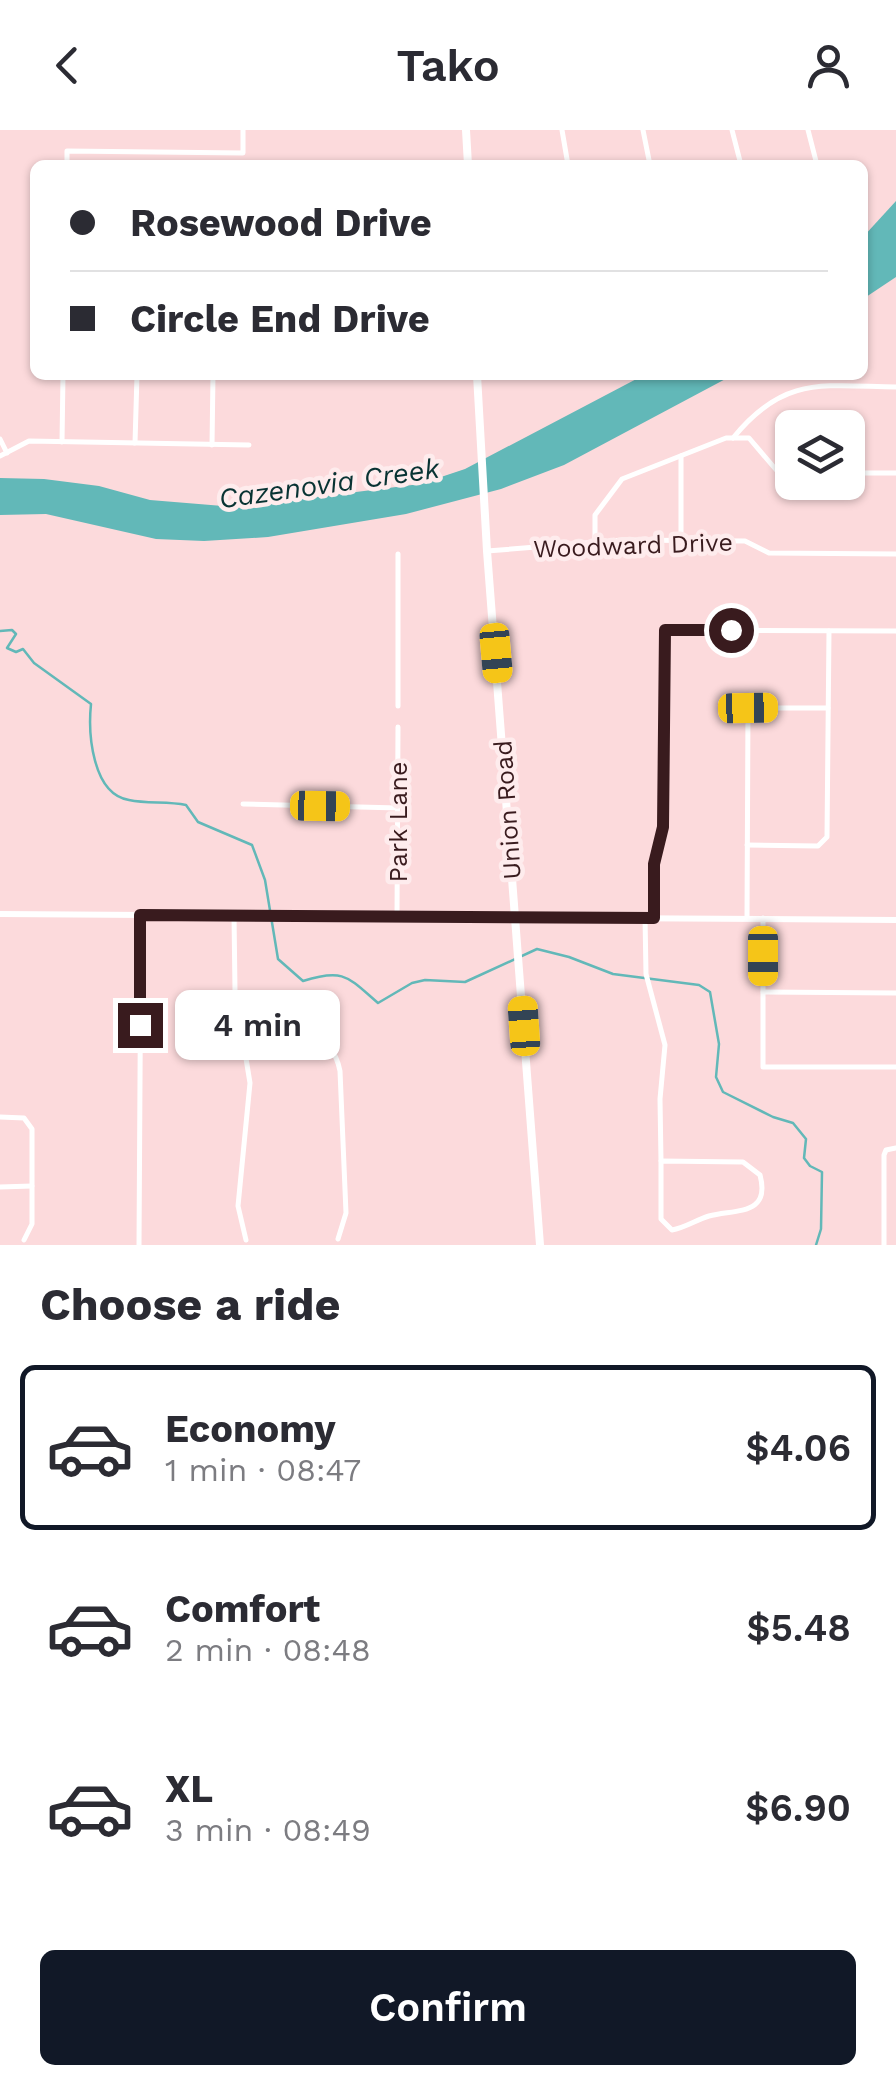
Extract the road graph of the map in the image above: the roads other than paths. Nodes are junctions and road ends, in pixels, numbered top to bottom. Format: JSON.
{"nodes":[{"id":1,"x":242,"y":130,"type":"edge"},
{"id":2,"x":466,"y":130,"type":"edge"},
{"id":3,"x":562,"y":130,"type":"edge"},
{"id":4,"x":644,"y":130,"type":"edge"},
{"id":5,"x":732,"y":130,"type":"edge"},
{"id":6,"x":808,"y":130,"type":"edge"},
{"id":7,"x":140,"y":152,"type":"junction"},
{"id":8,"x":217,"y":153,"type":"junction"},
{"id":9,"x":66,"y":160,"type":"edge"},
{"id":10,"x":140,"y":160,"type":"edge"},
{"id":11,"x":217,"y":160,"type":"edge"},
{"id":12,"x":468,"y":160,"type":"edge"},
{"id":13,"x":567,"y":160,"type":"edge"},
{"id":14,"x":649,"y":160,"type":"edge"},
{"id":15,"x":739,"y":160,"type":"edge"},
{"id":16,"x":816,"y":160,"type":"edge"},
{"id":17,"x":63,"y":380,"type":"edge"},
{"id":18,"x":137,"y":380,"type":"edge"},
{"id":19,"x":213,"y":380,"type":"edge"},
{"id":20,"x":477,"y":380,"type":"edge"},
{"id":21,"x":896,"y":387,"type":"edge"},
{"id":22,"x":0,"y":438,"type":"edge"},
{"id":23,"x":734,"y":438,"type":"junction"},
{"id":24,"x":62,"y":442,"type":"junction"},
{"id":25,"x":135,"y":442,"type":"junction"},
{"id":26,"x":212,"y":445,"type":"junction"},
{"id":27,"x":250,"y":445,"type":"dead end"},
{"id":28,"x":3,"y":455,"type":"edge"},
{"id":29,"x":681,"y":456,"type":"junction"},
{"id":30,"x":775,"y":468,"type":"edge"},
{"id":31,"x":865,"y":472,"type":"edge"},
{"id":32,"x":896,"y":473,"type":"edge"},
{"id":33,"x":681,"y":540,"type":"junction"},
{"id":34,"x":595,"y":542,"type":"junction"},
{"id":35,"x":486,"y":550,"type":"junction"},
{"id":36,"x":398,"y":554,"type":"dead end"},
{"id":37,"x":896,"y":554,"type":"edge"},
{"id":38,"x":829,"y":631,"type":"junction"},
{"id":39,"x":896,"y":631,"type":"edge"},
{"id":40,"x":398,"y":706,"type":"dead end"},
{"id":41,"x":828,"y":708,"type":"junction"},
{"id":42,"x":398,"y":727,"type":"dead end"},
{"id":43,"x":243,"y":804,"type":"dead end"},
{"id":44,"x":398,"y":808,"type":"junction"},
{"id":45,"x":747,"y":845,"type":"junction"},
{"id":46,"x":0,"y":914,"type":"edge"},
{"id":47,"x":140,"y":915,"type":"junction"},
{"id":48,"x":234,"y":915,"type":"junction"},
{"id":49,"x":398,"y":916,"type":"junction"},
{"id":50,"x":515,"y":916,"type":"junction"},
{"id":51,"x":649,"y":918,"type":"junction"},
{"id":52,"x":747,"y":918,"type":"junction"},
{"id":53,"x":763,"y":918,"type":"junction"},
{"id":54,"x":896,"y":920,"type":"edge"},
{"id":55,"x":763,"y":992,"type":"junction"},
{"id":56,"x":896,"y":993,"type":"edge"},
{"id":57,"x":240,"y":1028,"type":"junction"},
{"id":58,"x":896,"y":1067,"type":"edge"},
{"id":59,"x":0,"y":1117,"type":"edge"},
{"id":60,"x":896,"y":1148,"type":"edge"},
{"id":61,"x":661,"y":1160,"type":"junction"},
{"id":62,"x":32,"y":1186,"type":"junction"},
{"id":63,"x":0,"y":1188,"type":"edge"},
{"id":64,"x":338,"y":1239,"type":"dead end"},
{"id":65,"x":24,"y":1240,"type":"dead end"},
{"id":66,"x":246,"y":1240,"type":"dead end"},
{"id":67,"x":139,"y":1245,"type":"edge"},
{"id":68,"x":540,"y":1245,"type":"edge"},
{"id":69,"x":884,"y":1245,"type":"edge"}],
"edges":[{"from":1,"to":8,"type":"street"},
{"from":2,"to":12,"type":"main road"},
{"from":3,"to":13,"type":"street"},
{"from":4,"to":14,"type":"street"},
{"from":5,"to":15,"type":"street"},
{"from":6,"to":16,"type":"street"},
{"from":7,"to":8,"type":"street"},
{"from":7,"to":9,"type":"street"},
{"from":7,"to":10,"type":"street"},
{"from":8,"to":11,"type":"street"},
{"from":17,"to":24,"type":"street"},
{"from":18,"to":25,"type":"street"},
{"from":19,"to":26,"type":"street"},
{"from":20,"to":35,"type":"main road","name":"Union Road"},
{"from":21,"to":23,"type":"street"},
{"from":22,"to":28,"type":"street"},
{"from":23,"to":29,"type":"street"},
{"from":23,"to":30,"type":"street"},
{"from":24,"to":25,"type":"street"},
{"from":24,"to":28,"type":"street"},
{"from":25,"to":26,"type":"street"},
{"from":26,"to":27,"type":"street"},
{"from":29,"to":33,"type":"street"},
{"from":29,"to":34,"type":"street"},
{"from":31,"to":32,"type":"street"},
{"from":33,"to":34,"type":"street","name":"Woodward Drive"},
{"from":33,"to":37,"type":"street","name":"Woodward Drive"},
{"from":34,"to":35,"type":"street","name":"Woodward Drive"},
{"from":35,"to":50,"type":"main road","name":"Union Road"},
{"from":36,"to":40,"type":"street"},
{"from":38,"to":39,"type":"street"},
{"from":38,"to":41,"type":"street"},
{"from":38,"to":51,"type":"street"},
{"from":41,"to":45,"type":"street"},
{"from":41,"to":45,"type":"street"},
{"from":42,"to":44,"type":"street","name":"Park Lane"},
{"from":43,"to":44,"type":"street"},
{"from":44,"to":49,"type":"street","name":"Park Lane"},
{"from":45,"to":52,"type":"street"},
{"from":46,"to":47,"type":"street"},
{"from":47,"to":48,"type":"street"},
{"from":47,"to":67,"type":"street"},
{"from":48,"to":49,"type":"street"},
{"from":48,"to":57,"type":"street"},
{"from":49,"to":50,"type":"street"},
{"from":50,"to":51,"type":"street"},
{"from":50,"to":68,"type":"main road","name":"Union Road"},
{"from":51,"to":52,"type":"street"},
{"from":51,"to":61,"type":"street"},
{"from":52,"to":53,"type":"street"},
{"from":53,"to":54,"type":"street"},
{"from":53,"to":55,"type":"street"},
{"from":55,"to":56,"type":"street"},
{"from":55,"to":58,"type":"street"},
{"from":57,"to":64,"type":"street"},
{"from":57,"to":66,"type":"street"},
{"from":59,"to":62,"type":"street"},
{"from":60,"to":69,"type":"street"},
{"from":61,"to":61,"type":"street"},
{"from":62,"to":63,"type":"street"},
{"from":62,"to":65,"type":"street"}]}
